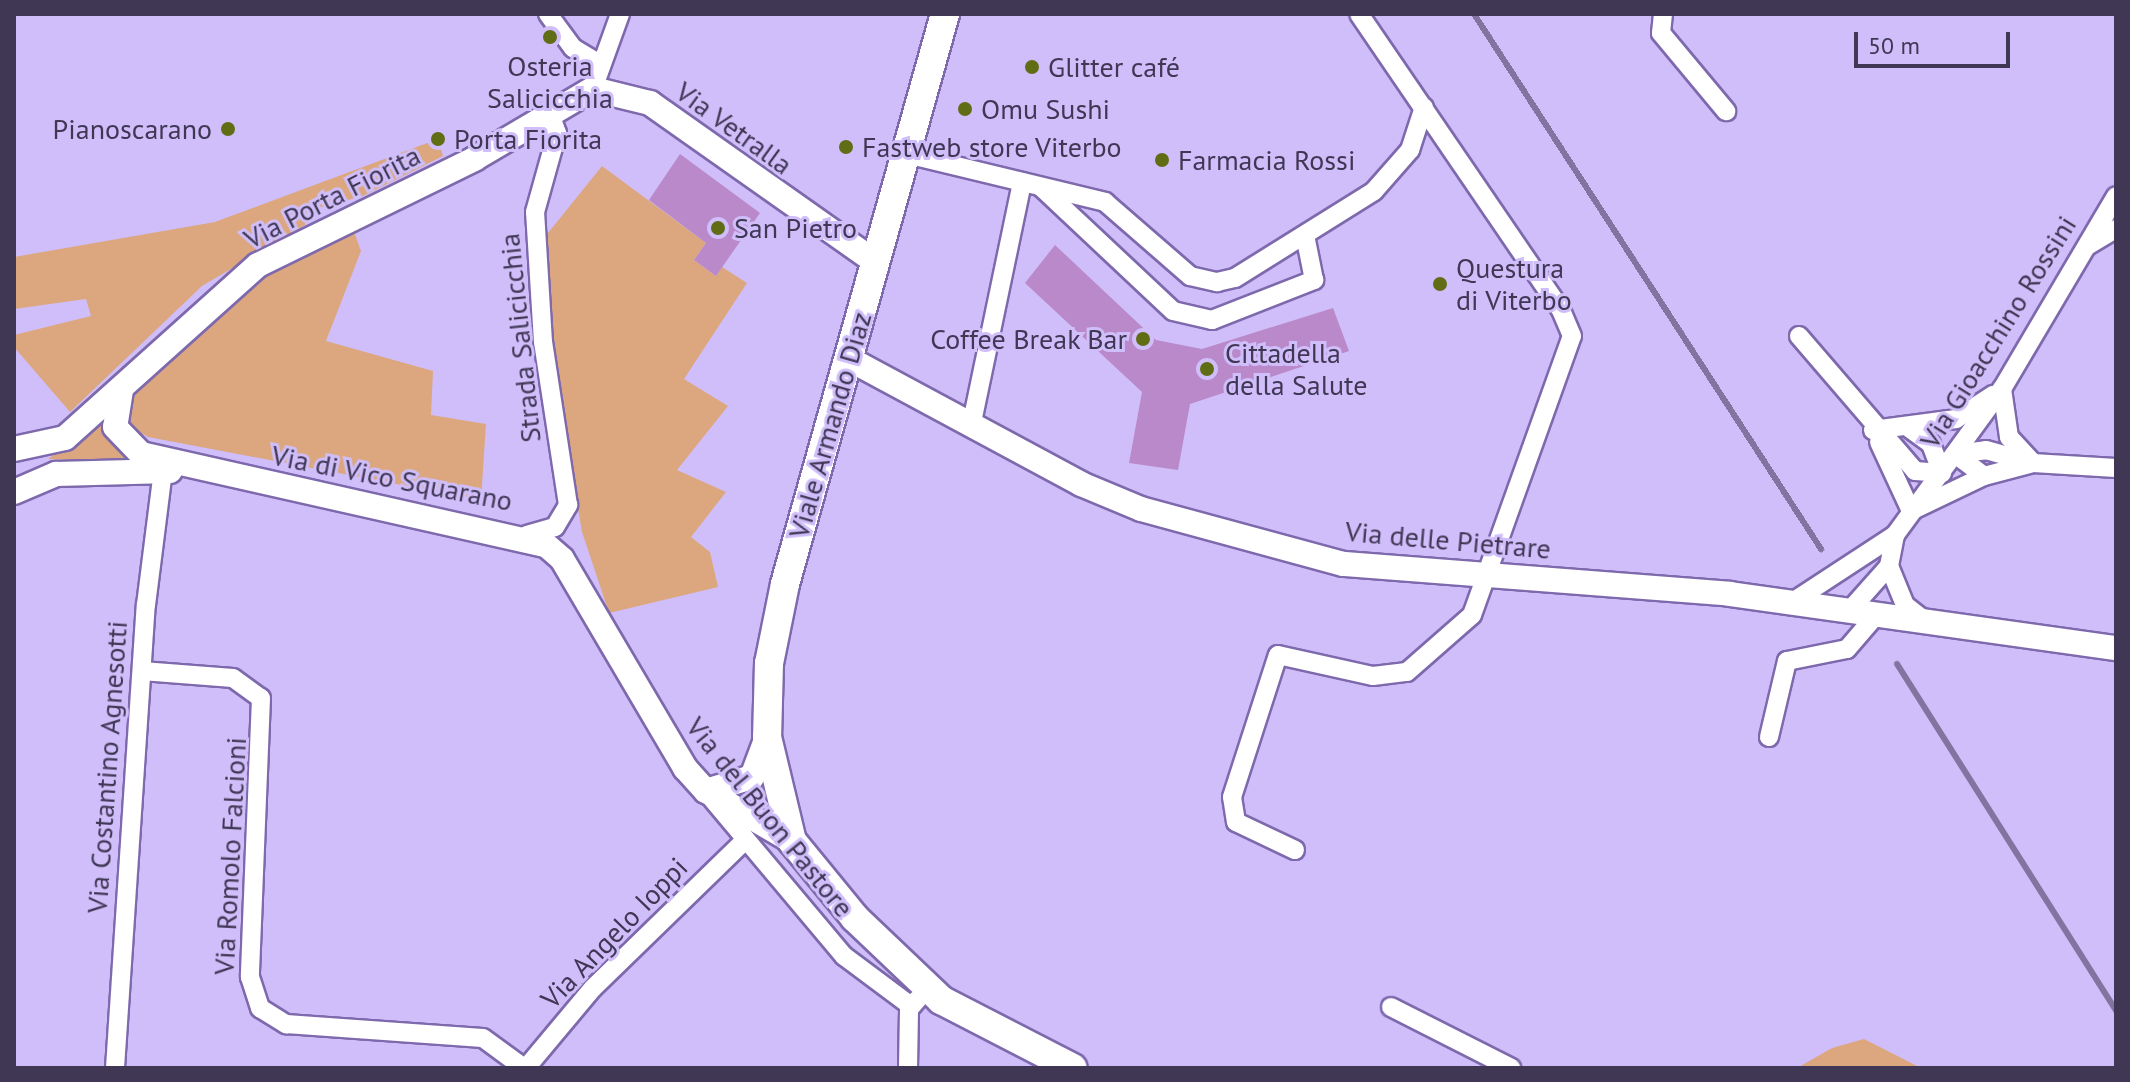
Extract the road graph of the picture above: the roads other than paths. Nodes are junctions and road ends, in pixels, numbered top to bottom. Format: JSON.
{"nodes":[{"id":1,"x":548,"y":14,"type":"edge"},
{"id":2,"x":620,"y":14,"type":"edge"},
{"id":3,"x":945,"y":14,"type":"edge"},
{"id":4,"x":1359,"y":14,"type":"edge"},
{"id":5,"x":1663,"y":14,"type":"edge"},
{"id":6,"x":601,"y":65,"type":"junction"},
{"id":7,"x":593,"y":89,"type":"junction"},
{"id":8,"x":1424,"y":107,"type":"junction"},
{"id":9,"x":1726,"y":111,"type":"dead end"},
{"id":10,"x":550,"y":114,"type":"junction"},
{"id":11,"x":907,"y":154,"type":"junction"},
{"id":12,"x":1031,"y":184,"type":"junction"},
{"id":13,"x":2115,"y":201,"type":"edge"},
{"id":14,"x":2116,"y":229,"type":"edge"},
{"id":15,"x":1305,"y":235,"type":"junction"},
{"id":16,"x":2086,"y":247,"type":"junction"},
{"id":17,"x":875,"y":262,"type":"junction"},
{"id":18,"x":1799,"y":336,"type":"dead end"},
{"id":19,"x":851,"y":360,"type":"junction"},
{"id":20,"x":122,"y":387,"type":"junction"},
{"id":21,"x":2002,"y":389,"type":"junction"},
{"id":22,"x":972,"y":422,"type":"junction"},
{"id":23,"x":1910,"y":429,"type":"junction"},
{"id":24,"x":1873,"y":430,"type":"junction"},
{"id":25,"x":14,"y":449,"type":"edge"},
{"id":26,"x":1955,"y":454,"type":"junction"},
{"id":27,"x":2033,"y":463,"type":"junction"},
{"id":28,"x":2116,"y":468,"type":"edge"},
{"id":29,"x":163,"y":471,"type":"junction"},
{"id":30,"x":204,"y":471,"type":"junction"},
{"id":31,"x":1942,"y":473,"type":"junction"},
{"id":32,"x":1984,"y":476,"type":"junction"},
{"id":33,"x":14,"y":492,"type":"edge"},
{"id":34,"x":1911,"y":511,"type":"junction"},
{"id":35,"x":527,"y":535,"type":"junction"},
{"id":36,"x":1895,"y":535,"type":"junction"},
{"id":37,"x":1868,"y":557,"type":"junction"},
{"id":38,"x":562,"y":559,"type":"joint"},
{"id":39,"x":1889,"y":566,"type":"junction"},
{"id":40,"x":1491,"y":574,"type":"junction"},
{"id":41,"x":1794,"y":601,"type":"junction"},
{"id":42,"x":1850,"y":610,"type":"junction"},
{"id":43,"x":1877,"y":614,"type":"junction"},
{"id":44,"x":1933,"y":623,"type":"junction"},
{"id":45,"x":2116,"y":648,"type":"edge"},
{"id":46,"x":142,"y":671,"type":"junction"},
{"id":47,"x":767,"y":737,"type":"junction"},
{"id":48,"x":1769,"y":737,"type":"dead end"},
{"id":49,"x":706,"y":791,"type":"junction"},
{"id":50,"x":745,"y":840,"type":"junction"},
{"id":51,"x":792,"y":841,"type":"junction"},
{"id":52,"x":1295,"y":850,"type":"dead end"},
{"id":53,"x":919,"y":998,"type":"junction"},
{"id":54,"x":1391,"y":1007,"type":"dead end"},
{"id":55,"x":115,"y":1068,"type":"edge"},
{"id":56,"x":525,"y":1068,"type":"edge"},
{"id":57,"x":908,"y":1068,"type":"edge"},
{"id":58,"x":1073,"y":1068,"type":"edge"},
{"id":59,"x":1511,"y":1068,"type":"edge"}],
"edges":[{"from":1,"to":6,"type":"street"},
{"from":2,"to":6,"type":"street"},
{"from":3,"to":11,"type":"main road","name":"Viale Armando Diaz"},
{"from":4,"to":8,"type":"street"},
{"from":5,"to":9,"type":"street"},
{"from":6,"to":7,"type":"street"},
{"from":7,"to":10,"type":"main road"},
{"from":7,"to":17,"type":"main road","name":"Via Vetralla"},
{"from":8,"to":15,"type":"street"},
{"from":8,"to":40,"type":"street"},
{"from":10,"to":20,"type":"main road","name":"Via Porta Fiorita"},
{"from":10,"to":35,"type":"street","name":"Strada Salicicchia"},
{"from":11,"to":12,"type":"street"},
{"from":11,"to":17,"type":"main road","name":"Viale Armando Diaz"},
{"from":12,"to":15,"type":"street"},
{"from":12,"to":15,"type":"street"},
{"from":12,"to":22,"type":"street"},
{"from":13,"to":16,"type":"street","name":"Via Gioacchino Rossini"},
{"from":14,"to":16,"type":"street"},
{"from":16,"to":21,"type":"street","name":"Via Gioacchino Rossini"},
{"from":17,"to":19,"type":"main road","name":"Viale Armando Diaz"},
{"from":18,"to":24,"type":"street"},
{"from":19,"to":22,"type":"main road","name":"Via delle Pietrare"},
{"from":19,"to":47,"type":"main road","name":"Viale Armando Diaz"},
{"from":20,"to":25,"type":"main road","name":"Via Porta Fiorita"},
{"from":20,"to":30,"type":"main road"},
{"from":21,"to":23,"type":"street"},
{"from":21,"to":26,"type":"street","name":"Via Gioacchino Rossini"},
{"from":21,"to":27,"type":"street"},
{"from":22,"to":40,"type":"main road","name":"Via delle Pietrare"},
{"from":23,"to":24,"type":"street"},
{"from":23,"to":31,"type":"street"},
{"from":24,"to":31,"type":"street"},
{"from":24,"to":34,"type":"street"},
{"from":26,"to":27,"type":"street"},
{"from":26,"to":31,"type":"street","name":"Via Gioacchino Rossini"},
{"from":26,"to":32,"type":"street"},
{"from":27,"to":28,"type":"street"},
{"from":27,"to":32,"type":"street"},
{"from":29,"to":30,"type":"main road"},
{"from":29,"to":33,"type":"main road"},
{"from":29,"to":46,"type":"street","name":"Via Costantino Agnesotti"},
{"from":30,"to":35,"type":"main road","name":"Via di Vico Squarano"},
{"from":31,"to":34,"type":"street","name":"Via Gioacchino Rossini"},
{"from":32,"to":34,"type":"street"},
{"from":34,"to":36,"type":"street","name":"Via Gioacchino Rossini"},
{"from":35,"to":38,"type":"main road","name":"Via di Vico Squarano"},
{"from":36,"to":37,"type":"street"},
{"from":36,"to":39,"type":"street"},
{"from":37,"to":41,"type":"street"},
{"from":37,"to":42,"type":"street"},
{"from":38,"to":49,"type":"main road","name":"Via del Buon Pastore"},
{"from":39,"to":42,"type":"street"},
{"from":39,"to":44,"type":"street"},
{"from":40,"to":41,"type":"main road","name":"Via delle Pietrare"},
{"from":40,"to":52,"type":"street"},
{"from":41,"to":42,"type":"main road","name":"Via delle Pietrare"},
{"from":42,"to":43,"type":"main road","name":"Via delle Pietrare"},
{"from":43,"to":44,"type":"main road","name":"Via delle Pietrare"},
{"from":43,"to":48,"type":"street"},
{"from":44,"to":45,"type":"main road","name":"Via delle Pietrare"},
{"from":46,"to":55,"type":"street","name":"Via Costantino Agnesotti"},
{"from":46,"to":56,"type":"street","name":"Via Romolo Falcioni"},
{"from":47,"to":49,"type":"main road"},
{"from":47,"to":51,"type":"main road","name":"Viale Armando Diaz"},
{"from":49,"to":50,"type":"street","name":"Via del Buon Pastore"},
{"from":49,"to":51,"type":"main road"},
{"from":50,"to":53,"type":"street","name":"Via del Buon Pastore"},
{"from":50,"to":56,"type":"street","name":"Via Angelo Ioppi"},
{"from":51,"to":53,"type":"main road"},
{"from":53,"to":57,"type":"street"},
{"from":53,"to":58,"type":"main road"},
{"from":54,"to":59,"type":"street"}]}
